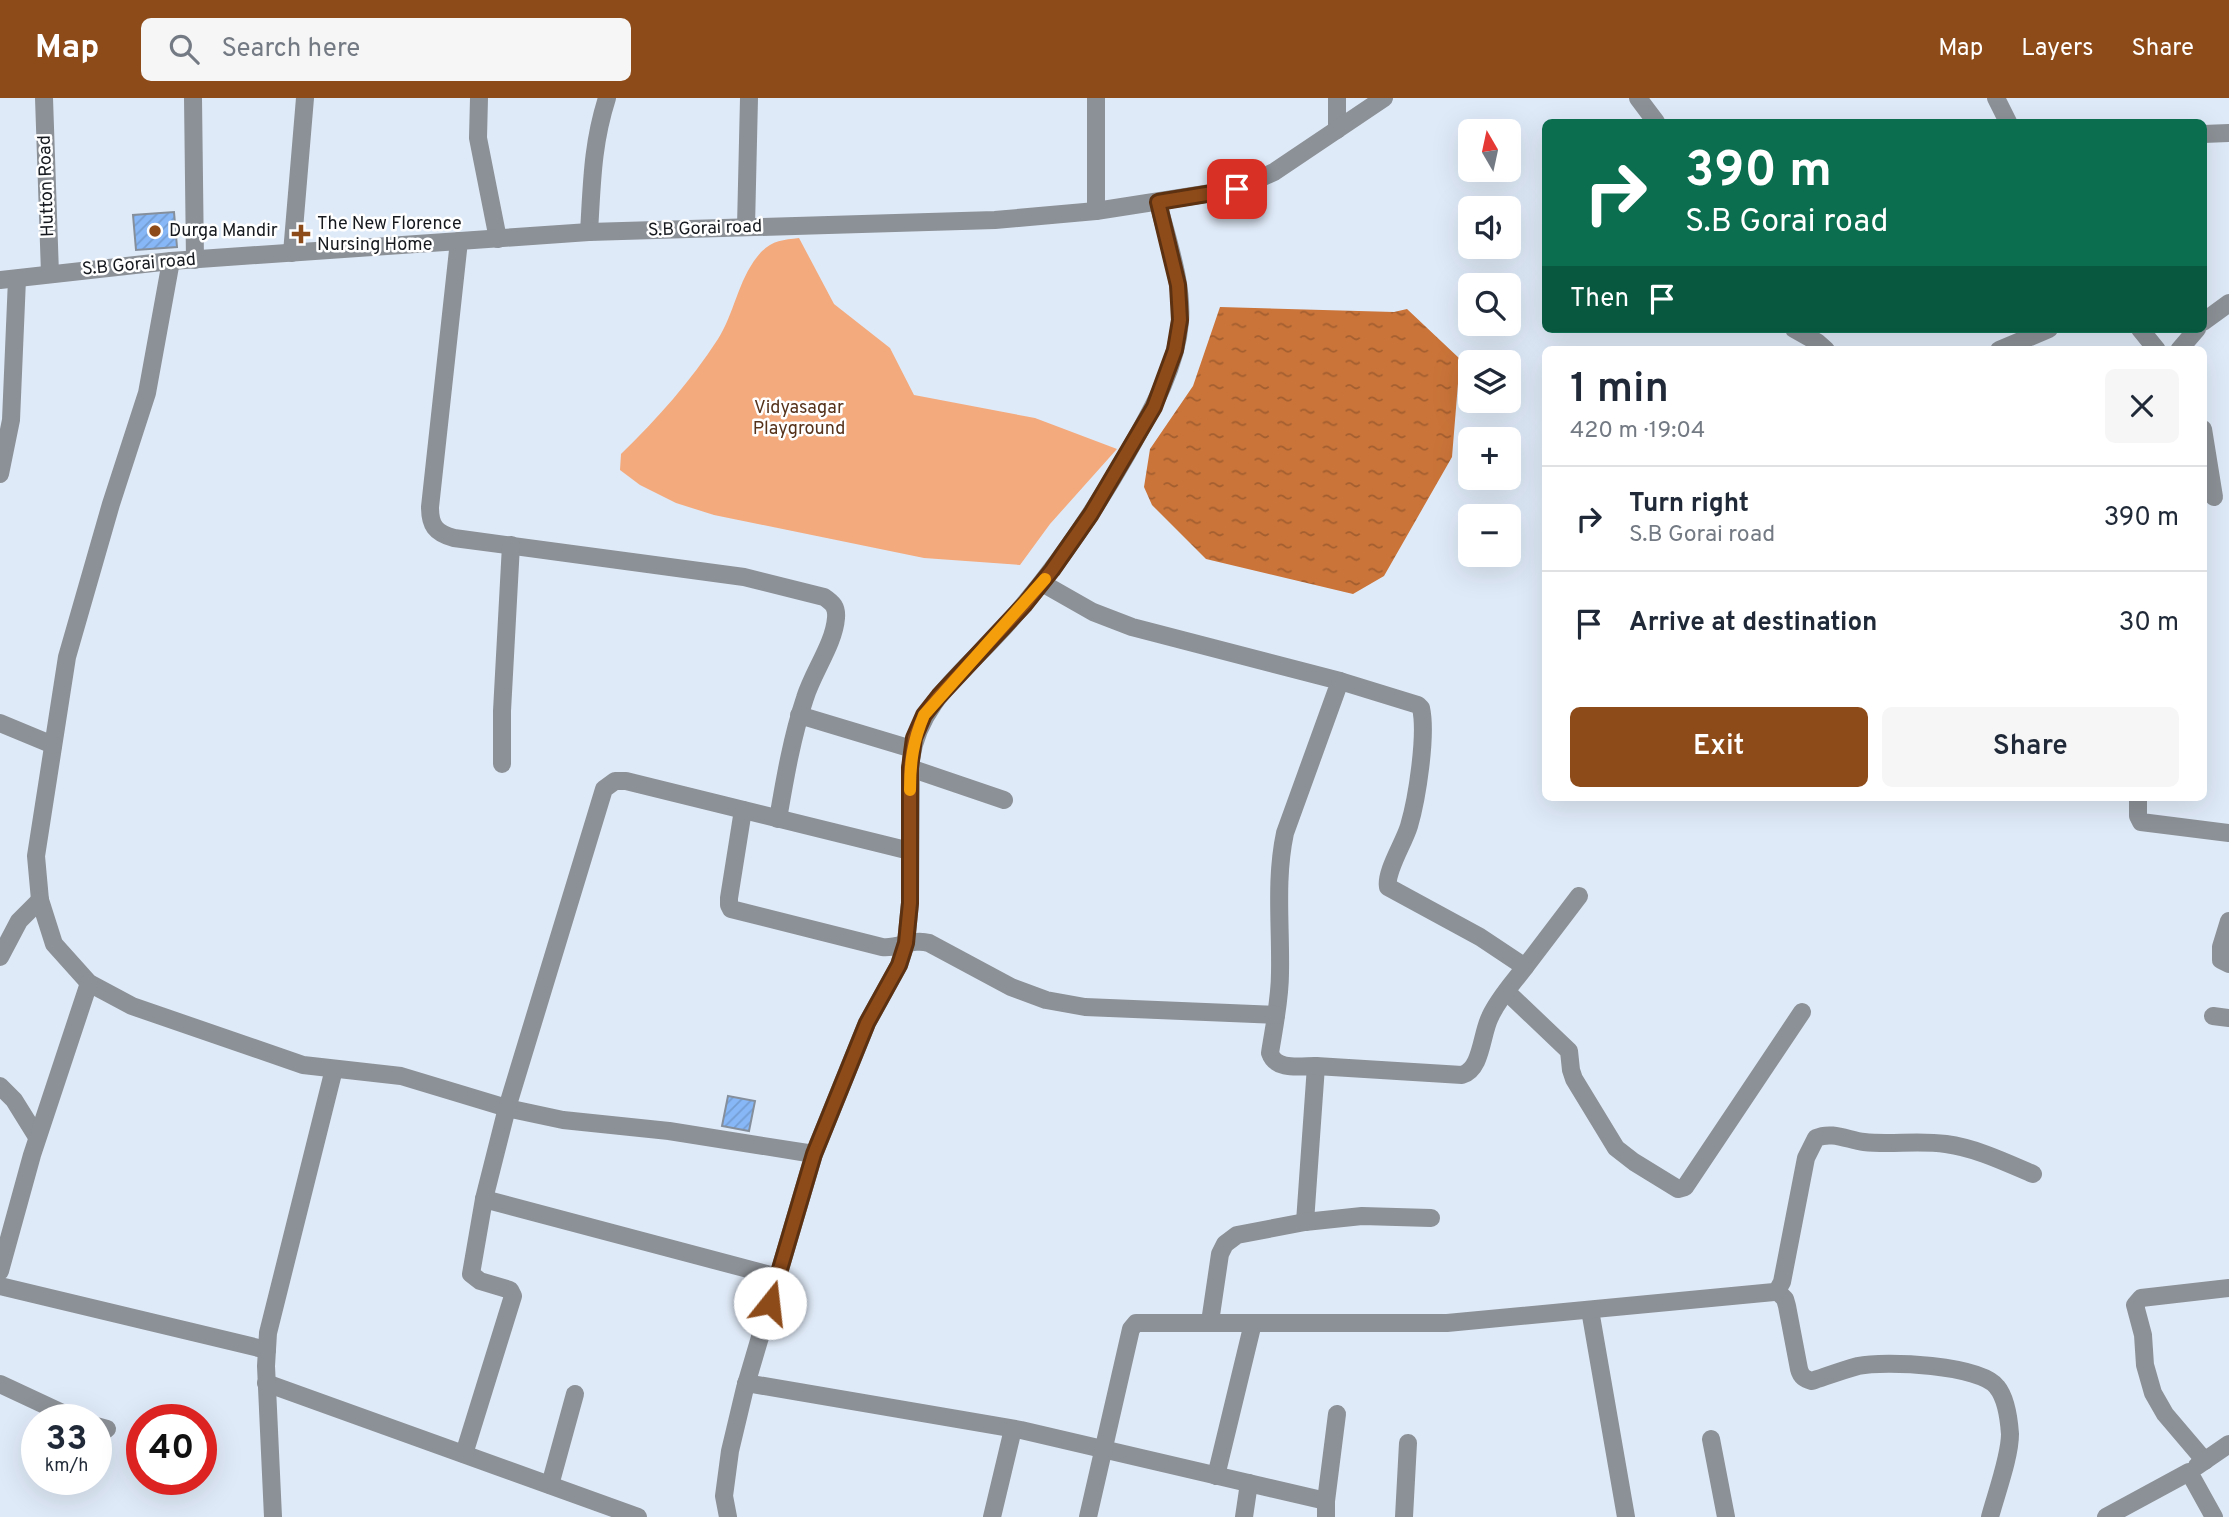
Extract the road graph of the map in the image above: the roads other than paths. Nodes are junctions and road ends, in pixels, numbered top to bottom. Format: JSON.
{"nodes":[{"id":1,"x":44,"y":98,"type":"edge"},
{"id":2,"x":193,"y":98,"type":"edge"},
{"id":3,"x":305,"y":98,"type":"edge"},
{"id":4,"x":479,"y":98,"type":"edge"},
{"id":5,"x":607,"y":98,"type":"edge"},
{"id":6,"x":749,"y":98,"type":"edge"},
{"id":7,"x":1096,"y":98,"type":"edge"},
{"id":8,"x":1337,"y":98,"type":"edge"},
{"id":9,"x":1384,"y":98,"type":"edge"},
{"id":10,"x":1638,"y":98,"type":"edge"},
{"id":11,"x":1996,"y":98,"type":"edge"},
{"id":12,"x":1654,"y":119,"type":"edge"},
{"id":13,"x":2006,"y":119,"type":"edge"},
{"id":14,"x":1337,"y":130,"type":"junction"},
{"id":15,"x":2229,"y":133,"type":"edge"},
{"id":16,"x":2207,"y":134,"type":"edge"},
{"id":17,"x":1158,"y":202,"type":"junction"},
{"id":18,"x":1096,"y":211,"type":"junction"},
{"id":19,"x":746,"y":227,"type":"junction"},
{"id":20,"x":589,"y":232,"type":"junction"},
{"id":21,"x":498,"y":239,"type":"junction"},
{"id":22,"x":459,"y":242,"type":"junction"},
{"id":23,"x":292,"y":253,"type":"junction"},
{"id":24,"x":195,"y":260,"type":"junction"},
{"id":25,"x":171,"y":261,"type":"junction"},
{"id":26,"x":50,"y":274,"type":"junction"},
{"id":27,"x":8,"y":280,"type":"edge"},
{"id":28,"x":2229,"y":303,"type":"edge"},
{"id":29,"x":2207,"y":319,"type":"edge"},
{"id":30,"x":1801,"y":333,"type":"edge"},
{"id":31,"x":2039,"y":333,"type":"edge"},
{"id":32,"x":1822,"y":346,"type":"edge"},
{"id":33,"x":2009,"y":346,"type":"edge"},
{"id":34,"x":2207,"y":450,"type":"edge"},
{"id":35,"x":0,"y":474,"type":"edge"},
{"id":36,"x":2216,"y":498,"type":"edge"},
{"id":37,"x":511,"y":545,"type":"junction"},
{"id":38,"x":1042,"y":583,"type":"junction"},
{"id":39,"x":1340,"y":681,"type":"junction"},
{"id":40,"x":799,"y":716,"type":"junction"},
{"id":41,"x":0,"y":723,"type":"edge"},
{"id":42,"x":54,"y":746,"type":"junction"},
{"id":43,"x":912,"y":749,"type":"junction"},
{"id":44,"x":502,"y":764,"type":"dead end"},
{"id":45,"x":910,"y":768,"type":"junction"},
{"id":46,"x":1003,"y":800,"type":"dead end"},
{"id":47,"x":2138,"y":801,"type":"edge"},
{"id":48,"x":743,"y":810,"type":"junction"},
{"id":49,"x":778,"y":819,"type":"junction"},
{"id":50,"x":2229,"y":833,"type":"edge"},
{"id":51,"x":910,"y":851,"type":"junction"},
{"id":52,"x":1579,"y":896,"type":"dead end"},
{"id":53,"x":40,"y":900,"type":"junction"},
{"id":54,"x":2229,"y":921,"type":"edge"},
{"id":55,"x":906,"y":943,"type":"junction"},
{"id":56,"x":1,"y":950,"type":"edge"},
{"id":57,"x":2229,"y":964,"type":"edge"},
{"id":58,"x":1525,"y":967,"type":"junction"},
{"id":59,"x":89,"y":983,"type":"junction"},
{"id":60,"x":1507,"y":992,"type":"junction"},
{"id":61,"x":1802,"y":1012,"type":"dead end"},
{"id":62,"x":1276,"y":1015,"type":"junction"},
{"id":63,"x":1316,"y":1066,"type":"junction"},
{"id":64,"x":334,"y":1069,"type":"junction"},
{"id":65,"x":0,"y":1086,"type":"edge"},
{"id":66,"x":507,"y":1108,"type":"junction"},
{"id":67,"x":37,"y":1137,"type":"junction"},
{"id":68,"x":814,"y":1154,"type":"junction"},
{"id":69,"x":2033,"y":1174,"type":"dead end"},
{"id":70,"x":484,"y":1199,"type":"junction"},
{"id":71,"x":1431,"y":1218,"type":"dead end"},
{"id":72,"x":1305,"y":1222,"type":"junction"},
{"id":73,"x":0,"y":1271,"type":"edge"},
{"id":74,"x":778,"y":1277,"type":"junction"},
{"id":75,"x":0,"y":1286,"type":"edge"},
{"id":76,"x":2229,"y":1288,"type":"edge"},
{"id":77,"x":1777,"y":1291,"type":"junction"},
{"id":78,"x":1590,"y":1310,"type":"junction"},
{"id":79,"x":1210,"y":1322,"type":"junction"},
{"id":80,"x":1253,"y":1323,"type":"junction"},
{"id":81,"x":267,"y":1350,"type":"junction"},
{"id":82,"x":266,"y":1383,"type":"junction"},
{"id":83,"x":746,"y":1383,"type":"junction"},
{"id":84,"x":0,"y":1384,"type":"edge"},
{"id":85,"x":575,"y":1394,"type":"dead end"},
{"id":86,"x":43,"y":1404,"type":"edge"},
{"id":87,"x":1337,"y":1414,"type":"dead end"},
{"id":88,"x":1013,"y":1429,"type":"junction"},
{"id":89,"x":1711,"y":1440,"type":"dead end"},
{"id":90,"x":1408,"y":1443,"type":"dead end"},
{"id":91,"x":2229,"y":1444,"type":"edge"},
{"id":92,"x":1104,"y":1450,"type":"junction"},
{"id":93,"x":464,"y":1454,"type":"junction"},
{"id":94,"x":2205,"y":1461,"type":"junction"},
{"id":95,"x":2189,"y":1472,"type":"junction"},
{"id":96,"x":1216,"y":1476,"type":"junction"},
{"id":97,"x":1249,"y":1483,"type":"junction"},
{"id":98,"x":550,"y":1485,"type":"junction"},
{"id":99,"x":1326,"y":1509,"type":"edge"},
{"id":100,"x":273,"y":1517,"type":"edge"},
{"id":101,"x":638,"y":1517,"type":"edge"},
{"id":102,"x":728,"y":1517,"type":"edge"},
{"id":103,"x":992,"y":1517,"type":"edge"},
{"id":104,"x":1088,"y":1517,"type":"edge"},
{"id":105,"x":1244,"y":1517,"type":"edge"},
{"id":106,"x":1404,"y":1517,"type":"edge"},
{"id":107,"x":1626,"y":1517,"type":"edge"},
{"id":108,"x":1726,"y":1517,"type":"edge"},
{"id":109,"x":1990,"y":1517,"type":"edge"},
{"id":110,"x":2106,"y":1517,"type":"edge"},
{"id":111,"x":2214,"y":1517,"type":"edge"}],
"edges":[{"from":1,"to":26,"type":"street","name":"Hutton Road"},
{"from":2,"to":24,"type":"street"},
{"from":3,"to":23,"type":"street"},
{"from":4,"to":21,"type":"street"},
{"from":5,"to":20,"type":"street"},
{"from":6,"to":19,"type":"street"},
{"from":7,"to":18,"type":"street"},
{"from":8,"to":14,"type":"street"},
{"from":9,"to":14,"type":"street","name":"S.B Gorai road"},
{"from":10,"to":12,"type":"street"},
{"from":11,"to":13,"type":"street"},
{"from":14,"to":17,"type":"street","name":"S.B Gorai road"},
{"from":15,"to":16,"type":"street"},
{"from":17,"to":18,"type":"street","name":"S.B Gorai road"},
{"from":17,"to":38,"type":"street"},
{"from":18,"to":19,"type":"street","name":"S.B Gorai road"},
{"from":19,"to":20,"type":"street","name":"S.B Gorai road"},
{"from":20,"to":21,"type":"street","name":"S.B Gorai road"},
{"from":21,"to":22,"type":"street","name":"S.B Gorai road"},
{"from":22,"to":23,"type":"street","name":"S.B Gorai road"},
{"from":22,"to":37,"type":"street"},
{"from":23,"to":24,"type":"street","name":"S.B Gorai road"},
{"from":24,"to":25,"type":"street","name":"S.B Gorai road"},
{"from":25,"to":26,"type":"street","name":"S.B Gorai road"},
{"from":25,"to":42,"type":"street"},
{"from":26,"to":27,"type":"street","name":"S.B Gorai road"},
{"from":27,"to":35,"type":"street"},
{"from":28,"to":29,"type":"street"},
{"from":30,"to":32,"type":"street"},
{"from":31,"to":33,"type":"street"},
{"from":34,"to":36,"type":"street"},
{"from":37,"to":40,"type":"street"},
{"from":37,"to":44,"type":"street"},
{"from":38,"to":39,"type":"street"},
{"from":38,"to":43,"type":"street"},
{"from":39,"to":58,"type":"street"},
{"from":39,"to":62,"type":"street"},
{"from":40,"to":43,"type":"street"},
{"from":40,"to":49,"type":"street"},
{"from":41,"to":42,"type":"street"},
{"from":42,"to":53,"type":"street"},
{"from":43,"to":45,"type":"street"},
{"from":45,"to":46,"type":"street"},
{"from":45,"to":51,"type":"street"},
{"from":47,"to":50,"type":"street"},
{"from":48,"to":49,"type":"street"},
{"from":48,"to":55,"type":"street"},
{"from":48,"to":66,"type":"street"},
{"from":49,"to":51,"type":"street"},
{"from":51,"to":55,"type":"street"},
{"from":52,"to":58,"type":"street"},
{"from":53,"to":56,"type":"street"},
{"from":53,"to":59,"type":"street"},
{"from":54,"to":57,"type":"street"},
{"from":55,"to":62,"type":"street"},
{"from":55,"to":68,"type":"street"},
{"from":58,"to":60,"type":"street"},
{"from":59,"to":64,"type":"street"},
{"from":59,"to":67,"type":"street"},
{"from":60,"to":61,"type":"street"},
{"from":60,"to":63,"type":"street"},
{"from":62,"to":63,"type":"street"},
{"from":63,"to":72,"type":"street"},
{"from":64,"to":66,"type":"street"},
{"from":64,"to":81,"type":"street"},
{"from":65,"to":67,"type":"street"},
{"from":66,"to":68,"type":"street"},
{"from":66,"to":70,"type":"street"},
{"from":67,"to":73,"type":"street"},
{"from":68,"to":74,"type":"street"},
{"from":69,"to":77,"type":"street"},
{"from":70,"to":74,"type":"street"},
{"from":70,"to":93,"type":"street"},
{"from":71,"to":72,"type":"street"},
{"from":72,"to":79,"type":"street"},
{"from":74,"to":83,"type":"street"},
{"from":75,"to":81,"type":"street"},
{"from":76,"to":94,"type":"street"},
{"from":77,"to":78,"type":"street"},
{"from":77,"to":109,"type":"street"},
{"from":78,"to":80,"type":"street"},
{"from":78,"to":107,"type":"street"},
{"from":79,"to":80,"type":"street"},
{"from":79,"to":92,"type":"street"},
{"from":80,"to":96,"type":"street"},
{"from":81,"to":82,"type":"street"},
{"from":82,"to":93,"type":"street"},
{"from":82,"to":100,"type":"street"},
{"from":83,"to":88,"type":"street"},
{"from":83,"to":102,"type":"street"},
{"from":84,"to":86,"type":"street"},
{"from":85,"to":98,"type":"street"},
{"from":87,"to":99,"type":"street"},
{"from":88,"to":92,"type":"street"},
{"from":88,"to":103,"type":"street"},
{"from":89,"to":108,"type":"street"},
{"from":90,"to":106,"type":"street"},
{"from":91,"to":94,"type":"street"},
{"from":92,"to":96,"type":"street"},
{"from":92,"to":104,"type":"street"},
{"from":93,"to":98,"type":"street"},
{"from":94,"to":95,"type":"street"},
{"from":95,"to":110,"type":"street"},
{"from":95,"to":111,"type":"street"},
{"from":96,"to":97,"type":"street"},
{"from":97,"to":99,"type":"street"},
{"from":97,"to":105,"type":"street"},
{"from":98,"to":101,"type":"street"}]}
